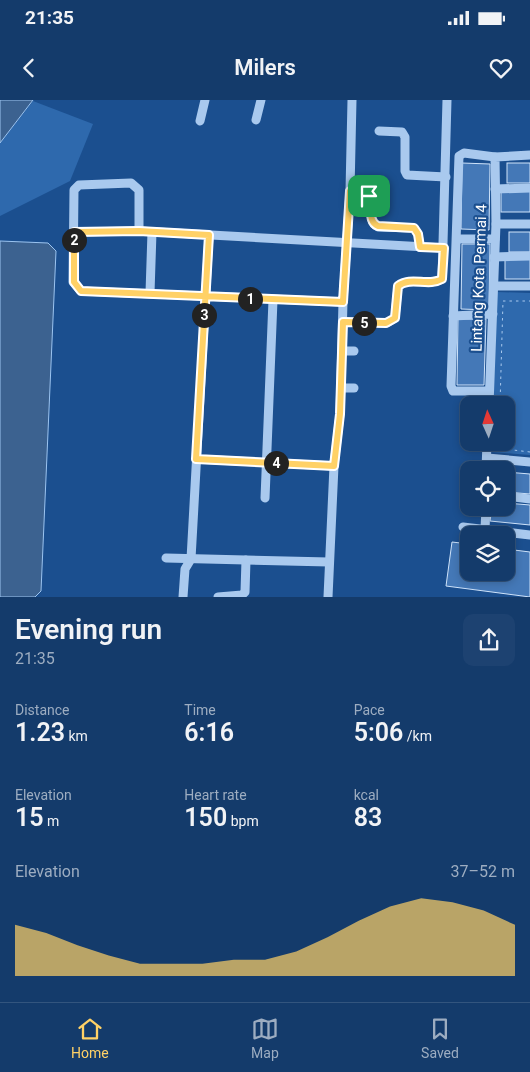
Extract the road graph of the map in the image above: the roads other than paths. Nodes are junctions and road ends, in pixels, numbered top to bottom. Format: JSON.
{"nodes":[{"id":1,"x":205,"y":100,"type":"edge"},
{"id":2,"x":262,"y":100,"type":"edge"},
{"id":3,"x":352,"y":100,"type":"edge"},
{"id":4,"x":448,"y":100,"type":"edge"},
{"id":5,"x":256,"y":120,"type":"dead end"},
{"id":6,"x":200,"y":122,"type":"dead end"},
{"id":7,"x":380,"y":131,"type":"dead end"},
{"id":8,"x":530,"y":155,"type":"edge"},
{"id":9,"x":497,"y":156,"type":"junction"},
{"id":10,"x":446,"y":177,"type":"junction"},
{"id":11,"x":530,"y":188,"type":"edge"},
{"id":12,"x":495,"y":189,"type":"junction"},
{"id":13,"x":350,"y":191,"type":"junction"},
{"id":14,"x":496,"y":224,"type":"junction"},
{"id":15,"x":530,"y":224,"type":"edge"},
{"id":16,"x":139,"y":231,"type":"junction"},
{"id":17,"x":74,"y":232,"type":"junction"},
{"id":18,"x":152,"y":232,"type":"junction"},
{"id":19,"x":209,"y":235,"type":"junction"},
{"id":20,"x":457,"y":239,"type":"junction"},
{"id":21,"x":495,"y":240,"type":"junction"},
{"id":22,"x":347,"y":242,"type":"junction"},
{"id":23,"x":420,"y":247,"type":"junction"},
{"id":24,"x":444,"y":248,"type":"junction"},
{"id":25,"x":530,"y":256,"type":"edge"},
{"id":26,"x":494,"y":257,"type":"junction"},
{"id":27,"x":494,"y":286,"type":"junction"},
{"id":28,"x":530,"y":286,"type":"edge"},
{"id":29,"x":150,"y":293,"type":"junction"},
{"id":30,"x":205,"y":297,"type":"junction"},
{"id":31,"x":273,"y":300,"type":"junction"},
{"id":32,"x":343,"y":302,"type":"junction"},
{"id":33,"x":493,"y":314,"type":"junction"},
{"id":34,"x":453,"y":316,"type":"junction"},
{"id":35,"x":343,"y":322,"type":"junction"},
{"id":36,"x":342,"y":351,"type":"junction"},
{"id":37,"x":354,"y":351,"type":"dead end"},
{"id":38,"x":341,"y":388,"type":"junction"},
{"id":39,"x":354,"y":388,"type":"dead end"},
{"id":40,"x":489,"y":391,"type":"junction"},
{"id":41,"x":489,"y":396,"type":"edge"},
{"id":42,"x":487,"y":451,"type":"edge"},
{"id":43,"x":487,"y":458,"type":"junction"},
{"id":44,"x":196,"y":459,"type":"junction"},
{"id":45,"x":487,"y":461,"type":"edge"},
{"id":46,"x":266,"y":462,"type":"junction"},
{"id":47,"x":530,"y":462,"type":"edge"},
{"id":48,"x":334,"y":466,"type":"junction"},
{"id":49,"x":515,"y":497,"type":"edge"},
{"id":50,"x":265,"y":498,"type":"dead end"},
{"id":51,"x":530,"y":499,"type":"edge"},
{"id":52,"x":515,"y":533,"type":"edge"},
{"id":53,"x":530,"y":535,"type":"edge"},
{"id":54,"x":166,"y":558,"type":"dead end"},
{"id":55,"x":191,"y":558,"type":"junction"},
{"id":56,"x":246,"y":560,"type":"junction"},
{"id":57,"x":329,"y":562,"type":"junction"},
{"id":58,"x":236,"y":596,"type":"edge"},
{"id":59,"x":183,"y":597,"type":"edge"},
{"id":60,"x":218,"y":597,"type":"edge"},
{"id":61,"x":328,"y":597,"type":"edge"}],
"edges":[{"from":1,"to":6,"type":"street"},
{"from":2,"to":5,"type":"street"},
{"from":3,"to":13,"type":"street"},
{"from":4,"to":10,"type":"street"},
{"from":7,"to":10,"type":"street"},
{"from":8,"to":9,"type":"street"},
{"from":9,"to":12,"type":"street","name":"Lintang Kota Permai 4"},
{"from":9,"to":20,"type":"street"},
{"from":10,"to":24,"type":"street"},
{"from":11,"to":12,"type":"street"},
{"from":12,"to":14,"type":"street","name":"Lintang Kota Permai 4"},
{"from":13,"to":22,"type":"street"},
{"from":13,"to":23,"type":"street"},
{"from":14,"to":15,"type":"street"},
{"from":14,"to":21,"type":"street","name":"Lintang Kota Permai 4"},
{"from":16,"to":17,"type":"street"},
{"from":16,"to":17,"type":"street"},
{"from":16,"to":18,"type":"street"},
{"from":17,"to":29,"type":"street"},
{"from":18,"to":19,"type":"street"},
{"from":18,"to":29,"type":"street"},
{"from":19,"to":22,"type":"street"},
{"from":19,"to":30,"type":"street"},
{"from":20,"to":21,"type":"street"},
{"from":20,"to":34,"type":"street"},
{"from":21,"to":26,"type":"street","name":"Lintang Kota Permai 4"},
{"from":22,"to":23,"type":"street"},
{"from":22,"to":32,"type":"street"},
{"from":23,"to":24,"type":"street"},
{"from":24,"to":35,"type":"street"},
{"from":25,"to":26,"type":"street"},
{"from":26,"to":27,"type":"street","name":"Lintang Kota Permai 4"},
{"from":27,"to":28,"type":"street"},
{"from":27,"to":33,"type":"street","name":"Lintang Kota Permai 4"},
{"from":29,"to":30,"type":"street"},
{"from":30,"to":31,"type":"street"},
{"from":30,"to":44,"type":"street"},
{"from":31,"to":32,"type":"street"},
{"from":31,"to":46,"type":"street"},
{"from":32,"to":35,"type":"street"},
{"from":33,"to":34,"type":"street"},
{"from":33,"to":40,"type":"street","name":"Lintang Kota Permai 4"},
{"from":34,"to":40,"type":"street"},
{"from":35,"to":36,"type":"street"},
{"from":36,"to":37,"type":"street"},
{"from":36,"to":38,"type":"street"},
{"from":38,"to":39,"type":"street"},
{"from":38,"to":48,"type":"street"},
{"from":40,"to":41,"type":"street","name":"Lintang Kota Permai 4"},
{"from":42,"to":43,"type":"street"},
{"from":43,"to":45,"type":"street"},
{"from":43,"to":47,"type":"street"},
{"from":44,"to":46,"type":"street"},
{"from":44,"to":55,"type":"street"},
{"from":46,"to":48,"type":"street"},
{"from":46,"to":50,"type":"street"},
{"from":48,"to":57,"type":"street"},
{"from":49,"to":51,"type":"street"},
{"from":52,"to":53,"type":"street"},
{"from":54,"to":55,"type":"street"},
{"from":55,"to":56,"type":"street"},
{"from":55,"to":59,"type":"street"},
{"from":56,"to":57,"type":"street"},
{"from":56,"to":58,"type":"street"},
{"from":57,"to":61,"type":"street"},
{"from":58,"to":60,"type":"street"}]}
